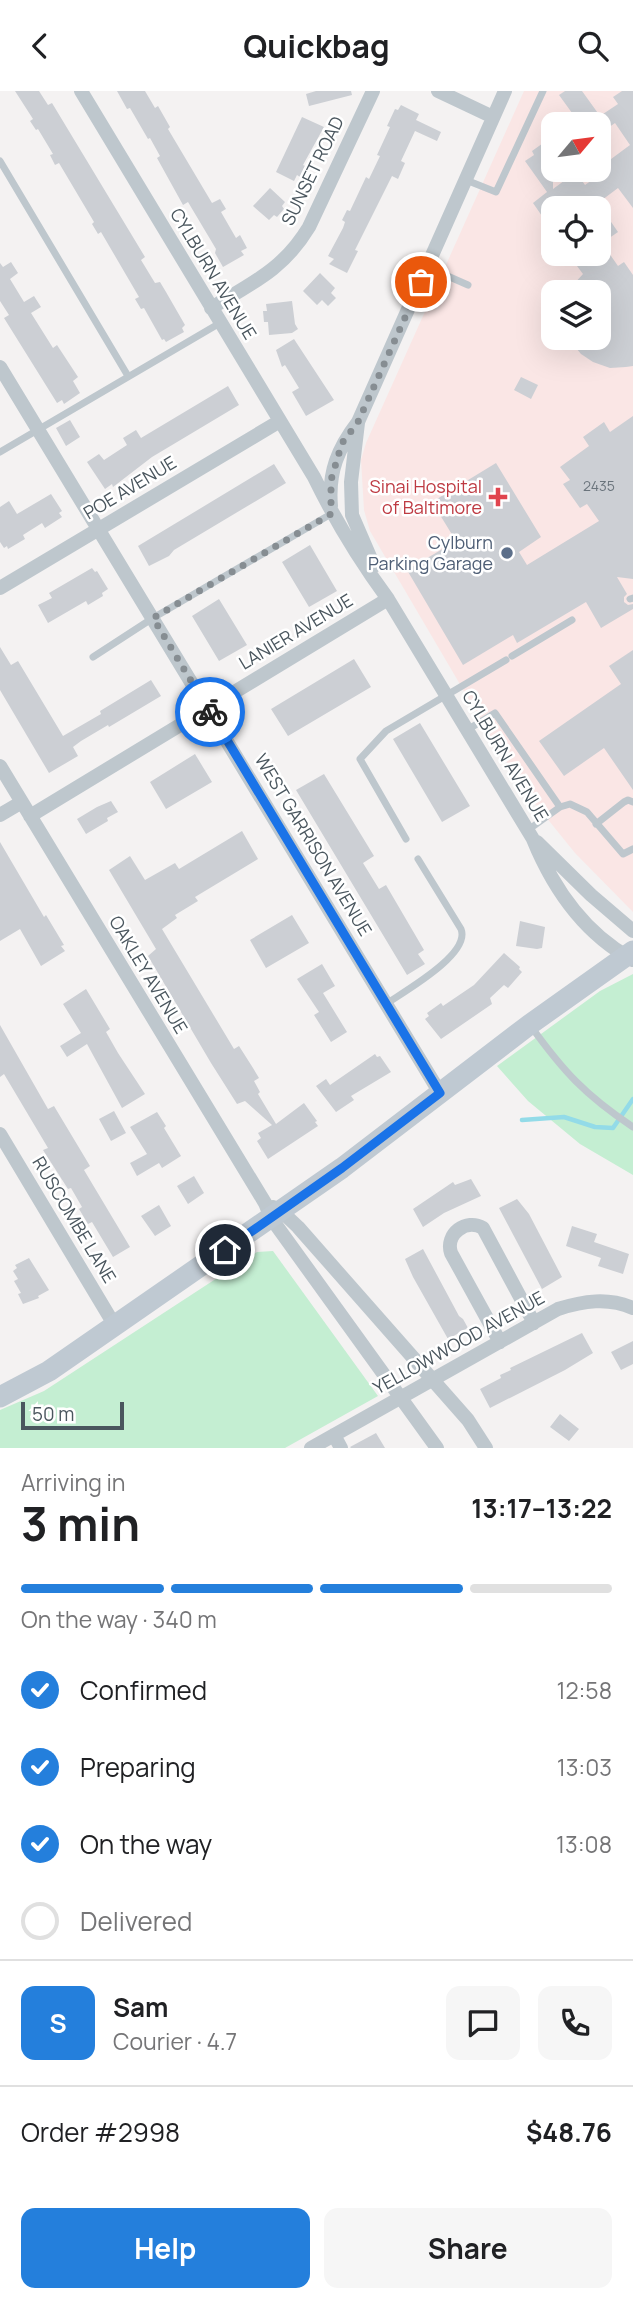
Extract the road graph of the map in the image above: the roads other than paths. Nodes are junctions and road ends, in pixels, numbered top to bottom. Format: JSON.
{"nodes":[{"id":1,"x":81,"y":91,"type":"edge"},
{"id":2,"x":373,"y":91,"type":"edge"},
{"id":3,"x":438,"y":91,"type":"edge"},
{"id":4,"x":505,"y":91,"type":"edge"},
{"id":5,"x":543,"y":91,"type":"edge"},
{"id":6,"x":493,"y":117,"type":"junction"},
{"id":7,"x":0,"y":161,"type":"edge"},
{"id":8,"x":466,"y":180,"type":"junction"},
{"id":9,"x":427,"y":267,"type":"junction"},
{"id":10,"x":467,"y":285,"type":"dead end"},
{"id":11,"x":211,"y":308,"type":"junction"},
{"id":12,"x":220,"y":323,"type":"junction"},
{"id":13,"x":0,"y":366,"type":"edge"},
{"id":14,"x":128,"y":376,"type":"junction"},
{"id":15,"x":280,"y":421,"type":"junction"},
{"id":16,"x":358,"y":422,"type":"junction"},
{"id":17,"x":38,"y":430,"type":"junction"},
{"id":18,"x":0,"y":452,"type":"edge"},
{"id":19,"x":314,"y":477,"type":"junction"},
{"id":20,"x":331,"y":480,"type":"junction"},
{"id":21,"x":351,"y":482,"type":"junction"},
{"id":22,"x":330,"y":497,"type":"junction"},
{"id":23,"x":331,"y":514,"type":"junction"},
{"id":24,"x":99,"y":530,"type":"junction"},
{"id":25,"x":362,"y":541,"type":"junction"},
{"id":26,"x":0,"y":588,"type":"edge"},
{"id":27,"x":388,"y":599,"type":"junction"},
{"id":28,"x":153,"y":618,"type":"junction"},
{"id":29,"x":572,"y":620,"type":"dead end"},
{"id":30,"x":93,"y":657,"type":"dead end"},
{"id":31,"x":446,"y":696,"type":"junction"},
{"id":32,"x":207,"y":709,"type":"junction"},
{"id":33,"x":467,"y":731,"type":"junction"},
{"id":34,"x":0,"y":766,"type":"edge"},
{"id":35,"x":22,"y":802,"type":"junction"},
{"id":36,"x":633,"y":802,"type":"edge"},
{"id":37,"x":560,"y":807,"type":"junction"},
{"id":38,"x":0,"y":815,"type":"edge"},
{"id":39,"x":30,"y":816,"type":"junction"},
{"id":40,"x":596,"y":824,"type":"junction"},
{"id":41,"x":530,"y":834,"type":"junction"},
{"id":42,"x":406,"y":839,"type":"dead end"},
{"id":43,"x":633,"y":849,"type":"edge"},
{"id":44,"x":418,"y":859,"type":"dead end"},
{"id":45,"x":633,"y":932,"type":"edge"},
{"id":46,"x":630,"y":956,"type":"edge"},
{"id":47,"x":386,"y":1004,"type":"junction"},
{"id":48,"x":529,"y":1025,"type":"junction"},
{"id":49,"x":440,"y":1093,"type":"junction"},
{"id":50,"x":633,"y":1126,"type":"edge"},
{"id":51,"x":0,"y":1134,"type":"edge"},
{"id":52,"x":272,"y":1210,"type":"junction"},
{"id":53,"x":633,"y":1308,"type":"edge"},
{"id":54,"x":534,"y":1323,"type":"junction"},
{"id":55,"x":115,"y":1326,"type":"junction"},
{"id":56,"x":500,"y":1342,"type":"junction"},
{"id":57,"x":433,"y":1380,"type":"junction"},
{"id":58,"x":0,"y":1397,"type":"edge"},
{"id":59,"x":400,"y":1398,"type":"junction"},
{"id":60,"x":337,"y":1442,"type":"edge"},
{"id":61,"x":311,"y":1448,"type":"edge"},
{"id":62,"x":437,"y":1448,"type":"edge"},
{"id":63,"x":486,"y":1448,"type":"edge"}],
"edges":[{"from":1,"to":11,"type":"street","name":"CYLBURN AVENUE"},
{"from":2,"to":11,"type":"street","name":"SUNSET ROAD"},
{"from":3,"to":6,"type":"street"},
{"from":4,"to":6,"type":"street"},
{"from":5,"to":8,"type":"lane"},
{"from":6,"to":8,"type":"street"},
{"from":7,"to":14,"type":"lane"},
{"from":8,"to":9,"type":"street"},
{"from":9,"to":10,"type":"lane"},
{"from":9,"to":16,"type":"street"},
{"from":11,"to":12,"type":"street","name":"CYLBURN AVENUE"},
{"from":12,"to":14,"type":"lane"},
{"from":12,"to":15,"type":"street","name":"CYLBURN AVENUE"},
{"from":13,"to":17,"type":"street","name":"WEST GARRISON AVENUE"},
{"from":14,"to":17,"type":"lane"},
{"from":15,"to":19,"type":"street","name":"CYLBURN AVENUE"},
{"from":15,"to":24,"type":"street","name":"POE AVENUE"},
{"from":16,"to":20,"type":"street"},
{"from":16,"to":21,"type":"street"},
{"from":17,"to":18,"type":"lane"},
{"from":17,"to":24,"type":"street","name":"WEST GARRISON AVENUE"},
{"from":19,"to":20,"type":"lane"},
{"from":19,"to":22,"type":"street","name":"CYLBURN AVENUE"},
{"from":19,"to":23,"type":"street","name":"CYLBURN AVENUE"},
{"from":20,"to":21,"type":"lane"},
{"from":20,"to":22,"type":"street"},
{"from":21,"to":25,"type":"street"},
{"from":22,"to":23,"type":"street"},
{"from":22,"to":25,"type":"street","name":"CYLBURN AVENUE"},
{"from":23,"to":27,"type":"street","name":"CYLBURN AVENUE"},
{"from":23,"to":28,"type":"lane"},
{"from":24,"to":26,"type":"street","name":"POE AVENUE"},
{"from":24,"to":28,"type":"street","name":"WEST GARRISON AVENUE"},
{"from":25,"to":27,"type":"street"},
{"from":27,"to":31,"type":"street","name":"CYLBURN AVENUE"},
{"from":27,"to":32,"type":"street","name":"LANIER AVENUE"},
{"from":28,"to":30,"type":"lane"},
{"from":28,"to":32,"type":"street","name":"WEST GARRISON AVENUE"},
{"from":29,"to":31,"type":"lane"},
{"from":31,"to":33,"type":"street","name":"CYLBURN AVENUE"},
{"from":31,"to":42,"type":"lane"},
{"from":32,"to":39,"type":"street","name":"LANIER AVENUE"},
{"from":32,"to":47,"type":"street","name":"WEST GARRISON AVENUE"},
{"from":33,"to":37,"type":"lane"},
{"from":33,"to":41,"type":"street","name":"CYLBURN AVENUE"},
{"from":34,"to":35,"type":"street","name":"OAKLEY AVENUE"},
{"from":35,"to":38,"type":"street"},
{"from":35,"to":39,"type":"street","name":"OAKLEY AVENUE"},
{"from":36,"to":40,"type":"lane"},
{"from":37,"to":40,"type":"lane"},
{"from":37,"to":41,"type":"lane"},
{"from":39,"to":52,"type":"street","name":"OAKLEY AVENUE"},
{"from":40,"to":43,"type":"lane"},
{"from":41,"to":45,"type":"street","name":"CYLBURN AVENUE"},
{"from":41,"to":46,"type":"street","name":"CYLBURN AVENUE"},
{"from":44,"to":47,"type":"lane"},
{"from":46,"to":48,"type":"main road"},
{"from":47,"to":49,"type":"street","name":"WEST GARRISON AVENUE"},
{"from":48,"to":49,"type":"main road"},
{"from":48,"to":50,"type":"lane"},
{"from":49,"to":52,"type":"main road"},
{"from":51,"to":55,"type":"street","name":"RUSCOMBE LANE"},
{"from":52,"to":55,"type":"main road"},
{"from":52,"to":57,"type":"street"},
{"from":52,"to":59,"type":"street"},
{"from":53,"to":54,"type":"street","name":"YELLOWWOOD AVENUE"},
{"from":54,"to":56,"type":"street","name":"YELLOWWOOD AVENUE"},
{"from":54,"to":56,"type":"street"},
{"from":55,"to":58,"type":"main road"},
{"from":56,"to":57,"type":"street","name":"YELLOWWOOD AVENUE"},
{"from":57,"to":59,"type":"street","name":"YELLOWWOOD AVENUE"},
{"from":57,"to":63,"type":"street"},
{"from":59,"to":60,"type":"street","name":"YELLOWWOOD AVENUE"},
{"from":59,"to":62,"type":"street"},
{"from":60,"to":61,"type":"street","name":"YELLOWWOOD AVENUE"}]}
